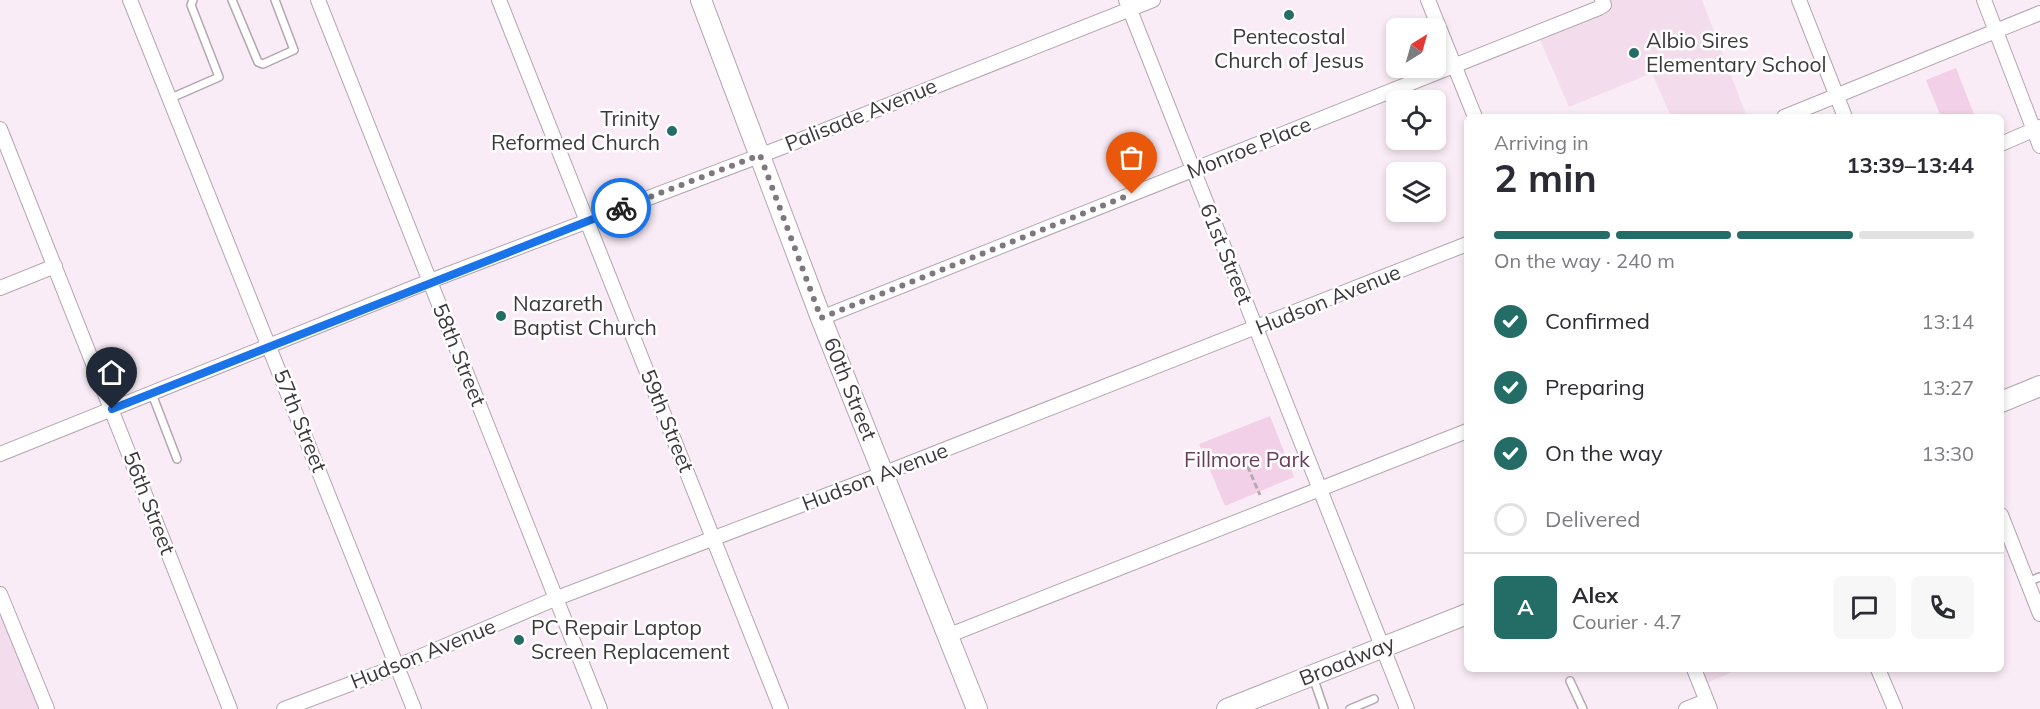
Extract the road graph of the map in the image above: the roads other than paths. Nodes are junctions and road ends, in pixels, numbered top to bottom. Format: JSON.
{"nodes":[{"id":1,"x":130,"y":0,"type":"edge"},
{"id":2,"x":193,"y":0,"type":"edge"},
{"id":3,"x":232,"y":0,"type":"edge"},
{"id":4,"x":275,"y":0,"type":"edge"},
{"id":5,"x":318,"y":0,"type":"edge"},
{"id":6,"x":500,"y":0,"type":"edge"},
{"id":7,"x":701,"y":0,"type":"edge"},
{"id":8,"x":1153,"y":0,"type":"edge"},
{"id":9,"x":1428,"y":0,"type":"edge"},
{"id":10,"x":1602,"y":0,"type":"edge"},
{"id":11,"x":1799,"y":0,"type":"edge"},
{"id":12,"x":1984,"y":0,"type":"edge"},
{"id":13,"x":1128,"y":5,"type":"edge"},
{"id":14,"x":2040,"y":13,"type":"edge"},
{"id":15,"x":1995,"y":30,"type":"junction"},
{"id":16,"x":1454,"y":66,"type":"junction"},
{"id":17,"x":1837,"y":96,"type":"junction"},
{"id":18,"x":171,"y":98,"type":"junction"},
{"id":19,"x":1474,"y":114,"type":"edge"},
{"id":20,"x":1792,"y":114,"type":"edge"},
{"id":21,"x":1844,"y":114,"type":"edge"},
{"id":22,"x":0,"y":129,"type":"edge"},
{"id":23,"x":2037,"y":129,"type":"edge"},
{"id":24,"x":2004,"y":143,"type":"edge"},
{"id":25,"x":2040,"y":146,"type":"edge"},
{"id":26,"x":760,"y":155,"type":"junction"},
{"id":27,"x":1193,"y":170,"type":"junction"},
{"id":28,"x":586,"y":221,"type":"junction"},
{"id":29,"x":1464,"y":245,"type":"edge"},
{"id":30,"x":55,"y":266,"type":"junction"},
{"id":31,"x":430,"y":281,"type":"junction"},
{"id":32,"x":0,"y":288,"type":"edge"},
{"id":33,"x":821,"y":318,"type":"junction"},
{"id":34,"x":1256,"y":329,"type":"junction"},
{"id":35,"x":270,"y":346,"type":"junction"},
{"id":36,"x":2040,"y":386,"type":"edge"},
{"id":37,"x":152,"y":394,"type":"junction"},
{"id":38,"x":2004,"y":401,"type":"edge"},
{"id":39,"x":112,"y":409,"type":"junction"},
{"id":40,"x":1464,"y":432,"type":"edge"},
{"id":41,"x":0,"y":454,"type":"edge"},
{"id":42,"x":177,"y":459,"type":"dead end"},
{"id":43,"x":885,"y":473,"type":"junction"},
{"id":44,"x":1320,"y":489,"type":"junction"},
{"id":45,"x":2004,"y":521,"type":"edge"},
{"id":46,"x":714,"y":539,"type":"junction"},
{"id":47,"x":2034,"y":579,"type":"edge"},
{"id":48,"x":0,"y":594,"type":"edge"},
{"id":49,"x":556,"y":598,"type":"junction"},
{"id":50,"x":2040,"y":614,"type":"edge"},
{"id":51,"x":1464,"y":615,"type":"edge"},
{"id":52,"x":947,"y":636,"type":"junction"},
{"id":53,"x":1383,"y":647,"type":"junction"},
{"id":54,"x":398,"y":666,"type":"junction"},
{"id":55,"x":1695,"y":672,"type":"edge"},
{"id":56,"x":1879,"y":672,"type":"edge"},
{"id":57,"x":1312,"y":675,"type":"junction"},
{"id":58,"x":1570,"y":681,"type":"dead end"},
{"id":59,"x":1374,"y":699,"type":"dead end"},
{"id":60,"x":1708,"y":705,"type":"edge"},
{"id":61,"x":47,"y":709,"type":"edge"},
{"id":62,"x":230,"y":709,"type":"edge"},
{"id":63,"x":284,"y":709,"type":"edge"},
{"id":64,"x":414,"y":709,"type":"edge"},
{"id":65,"x":600,"y":709,"type":"edge"},
{"id":66,"x":781,"y":709,"type":"edge"},
{"id":67,"x":977,"y":709,"type":"edge"},
{"id":68,"x":1227,"y":709,"type":"edge"},
{"id":69,"x":1324,"y":709,"type":"edge"},
{"id":70,"x":1350,"y":709,"type":"edge"},
{"id":71,"x":1407,"y":709,"type":"edge"},
{"id":72,"x":1583,"y":709,"type":"edge"},
{"id":73,"x":1686,"y":709,"type":"edge"},
{"id":74,"x":1895,"y":709,"type":"edge"}],
"edges":[{"from":1,"to":18,"type":"street","name":"57th Street"},
{"from":2,"to":18,"type":"lane"},
{"from":3,"to":4,"type":"lane"},
{"from":5,"to":31,"type":"street","name":"58th Street"},
{"from":6,"to":28,"type":"street","name":"59th Street"},
{"from":7,"to":26,"type":"street","name":"60th Street"},
{"from":8,"to":13,"type":"street","name":"Palisade Avenue"},
{"from":9,"to":16,"type":"street"},
{"from":10,"to":16,"type":"street","name":"Monroe Place"},
{"from":11,"to":17,"type":"street"},
{"from":12,"to":15,"type":"street"},
{"from":13,"to":26,"type":"street","name":"Palisade Avenue"},
{"from":13,"to":27,"type":"street","name":"61st Street"},
{"from":14,"to":15,"type":"street"},
{"from":15,"to":17,"type":"street"},
{"from":15,"to":23,"type":"street"},
{"from":16,"to":19,"type":"street"},
{"from":16,"to":27,"type":"street","name":"Monroe Place"},
{"from":17,"to":20,"type":"street"},
{"from":17,"to":21,"type":"street"},
{"from":18,"to":35,"type":"street","name":"57th Street"},
{"from":22,"to":30,"type":"street","name":"56th Street"},
{"from":23,"to":24,"type":"street"},
{"from":23,"to":25,"type":"street"},
{"from":26,"to":28,"type":"street","name":"Palisade Avenue"},
{"from":26,"to":33,"type":"street","name":"60th Street"},
{"from":27,"to":33,"type":"street","name":"Monroe Place"},
{"from":27,"to":34,"type":"street","name":"61st Street"},
{"from":28,"to":31,"type":"street","name":"Palisade Avenue"},
{"from":28,"to":46,"type":"street","name":"59th Street"},
{"from":29,"to":34,"type":"street","name":"Hudson Avenue"},
{"from":30,"to":32,"type":"street"},
{"from":30,"to":39,"type":"street","name":"56th Street"},
{"from":31,"to":35,"type":"street","name":"Palisade Avenue"},
{"from":31,"to":49,"type":"street","name":"58th Street"},
{"from":33,"to":43,"type":"street","name":"60th Street"},
{"from":34,"to":43,"type":"street","name":"Hudson Avenue"},
{"from":34,"to":44,"type":"street","name":"61st Street"},
{"from":35,"to":37,"type":"street","name":"Palisade Avenue"},
{"from":35,"to":54,"type":"street","name":"57th Street"},
{"from":36,"to":38,"type":"street"},
{"from":37,"to":39,"type":"street","name":"Palisade Avenue"},
{"from":37,"to":42,"type":"lane"},
{"from":39,"to":41,"type":"street","name":"Palisade Avenue"},
{"from":39,"to":62,"type":"street","name":"56th Street"},
{"from":40,"to":44,"type":"street"},
{"from":43,"to":46,"type":"street","name":"Hudson Avenue"},
{"from":43,"to":52,"type":"street","name":"60th Street"},
{"from":44,"to":52,"type":"street"},
{"from":44,"to":53,"type":"street","name":"61st Street"},
{"from":45,"to":47,"type":"street"},
{"from":46,"to":49,"type":"street","name":"Hudson Avenue"},
{"from":46,"to":66,"type":"street","name":"59th Street"},
{"from":47,"to":50,"type":"street"},
{"from":48,"to":61,"type":"street"},
{"from":49,"to":54,"type":"street","name":"Hudson Avenue"},
{"from":49,"to":65,"type":"street","name":"58th Street"},
{"from":51,"to":53,"type":"street","name":"Broadway"},
{"from":52,"to":67,"type":"street","name":"60th Street"},
{"from":53,"to":57,"type":"street","name":"Broadway"},
{"from":53,"to":71,"type":"street","name":"61st Street"},
{"from":54,"to":63,"type":"street","name":"Hudson Avenue"},
{"from":54,"to":64,"type":"street","name":"57th Street"},
{"from":55,"to":60,"type":"street"},
{"from":56,"to":74,"type":"street"},
{"from":57,"to":68,"type":"street","name":"Broadway"},
{"from":57,"to":69,"type":"lane"},
{"from":58,"to":72,"type":"lane"},
{"from":59,"to":70,"type":"lane"},
{"from":60,"to":73,"type":"street"}]}
